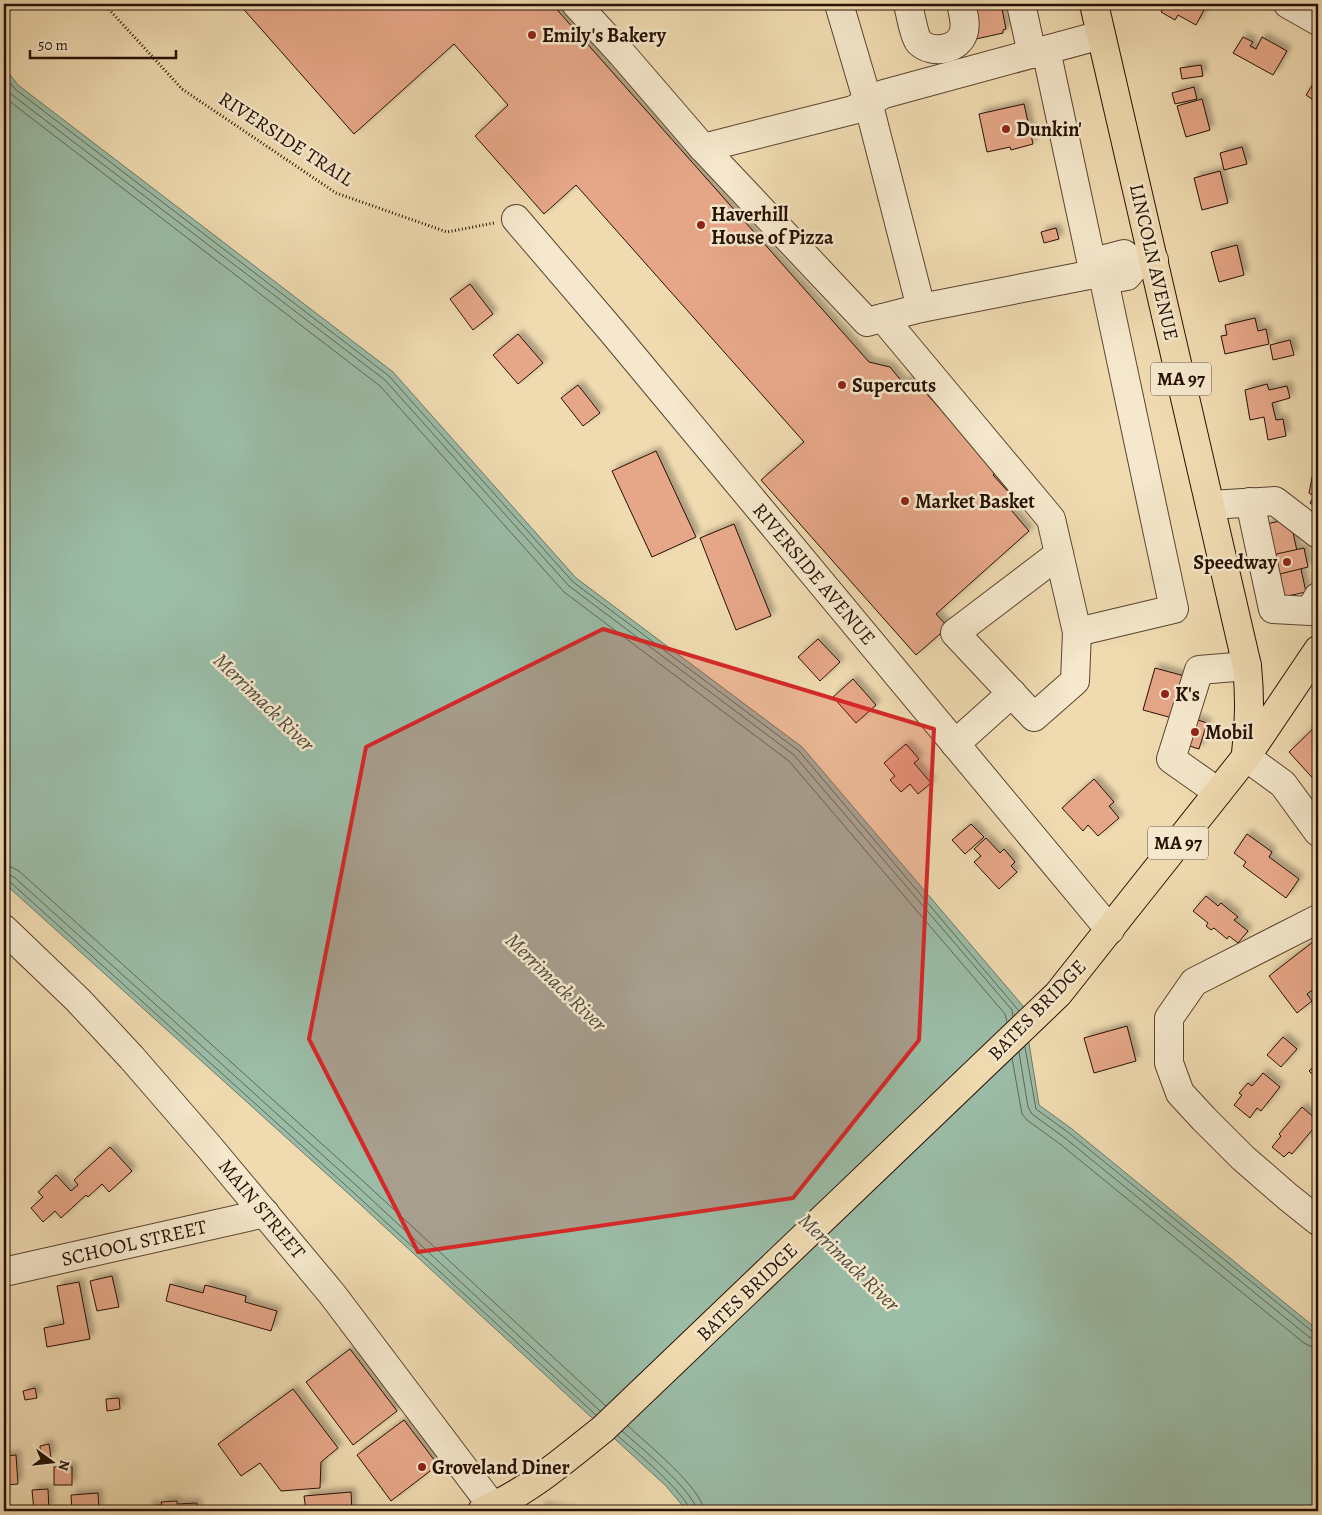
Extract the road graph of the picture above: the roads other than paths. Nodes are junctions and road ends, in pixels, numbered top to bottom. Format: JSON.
{"nodes":[{"id":1,"x":576,"y":4,"type":"edge"},
{"id":2,"x":839,"y":4,"type":"edge"},
{"id":3,"x":908,"y":4,"type":"edge"},
{"id":4,"x":961,"y":4,"type":"edge"},
{"id":5,"x":1021,"y":4,"type":"edge"},
{"id":6,"x":1094,"y":4,"type":"edge"},
{"id":7,"x":1288,"y":4,"type":"edge"},
{"id":8,"x":1318,"y":21,"type":"edge"},
{"id":9,"x":1101,"y":35,"type":"junction"},
{"id":10,"x":1039,"y":52,"type":"junction"},
{"id":11,"x":868,"y":102,"type":"junction"},
{"id":12,"x":702,"y":148,"type":"junction"},
{"id":13,"x":516,"y":219,"type":"road end"},
{"id":14,"x":1146,"y":262,"type":"junction"},
{"id":15,"x":1099,"y":277,"type":"junction"},
{"id":16,"x":920,"y":308,"type":"junction"},
{"id":17,"x":883,"y":318,"type":"junction"},
{"id":18,"x":1250,"y":502,"type":"junction"},
{"id":19,"x":1210,"y":505,"type":"junction"},
{"id":20,"x":1318,"y":534,"type":"edge"},
{"id":21,"x":1059,"y":554,"type":"junction"},
{"id":22,"x":1318,"y":597,"type":"edge"},
{"id":23,"x":1077,"y":632,"type":"junction"},
{"id":24,"x":1318,"y":650,"type":"edge"},
{"id":25,"x":1247,"y":666,"type":"junction"},
{"id":26,"x":1012,"y":693,"type":"junction"},
{"id":27,"x":955,"y":744,"type":"junction"},
{"id":28,"x":1246,"y":757,"type":"junction"},
{"id":29,"x":1218,"y":792,"type":"junction"},
{"id":30,"x":1318,"y":832,"type":"edge"},
{"id":31,"x":1318,"y":919,"type":"edge"},
{"id":32,"x":4,"y":929,"type":"edge"},
{"id":33,"x":1110,"y":930,"type":"junction"},
{"id":34,"x":265,"y":1213,"type":"junction"},
{"id":35,"x":1318,"y":1221,"type":"edge"},
{"id":36,"x":4,"y":1272,"type":"edge"},
{"id":37,"x":489,"y":1510,"type":"edge"}],
"edges":[{"from":1,"to":12,"type":"street"},
{"from":2,"to":11,"type":"street"},
{"from":3,"to":4,"type":"street"},
{"from":5,"to":10,"type":"street"},
{"from":6,"to":9,"type":"main road","name":"LINCOLN AVENUE","number":"MA 97"},
{"from":7,"to":8,"type":"street"},
{"from":9,"to":10,"type":"street"},
{"from":9,"to":14,"type":"main road","name":"LINCOLN AVENUE","number":"MA 97"},
{"from":10,"to":11,"type":"street"},
{"from":10,"to":15,"type":"street"},
{"from":11,"to":12,"type":"street"},
{"from":11,"to":16,"type":"street"},
{"from":12,"to":17,"type":"street"},
{"from":13,"to":27,"type":"street","name":"RIVERSIDE AVENUE"},
{"from":14,"to":15,"type":"street"},
{"from":14,"to":19,"type":"main road","name":"LINCOLN AVENUE","number":"MA 97"},
{"from":15,"to":16,"type":"street"},
{"from":15,"to":23,"type":"street"},
{"from":16,"to":17,"type":"street"},
{"from":17,"to":21,"type":"street"},
{"from":18,"to":19,"type":"street"},
{"from":18,"to":20,"type":"street"},
{"from":18,"to":22,"type":"street"},
{"from":19,"to":25,"type":"main road","name":"LINCOLN AVENUE","number":"MA 97"},
{"from":21,"to":23,"type":"street"},
{"from":21,"to":26,"type":"street"},
{"from":23,"to":26,"type":"street"},
{"from":24,"to":28,"type":"main road"},
{"from":25,"to":28,"type":"main road","name":"LINCOLN AVENUE","number":"MA 97"},
{"from":25,"to":29,"type":"street"},
{"from":26,"to":27,"type":"street"},
{"from":27,"to":33,"type":"street","name":"RIVERSIDE AVENUE"},
{"from":28,"to":29,"type":"main road","number":"MA 97"},
{"from":28,"to":30,"type":"street"},
{"from":29,"to":33,"type":"main road","number":"MA 97"},
{"from":31,"to":35,"type":"street"},
{"from":32,"to":34,"type":"street","name":"MAIN STREET"},
{"from":33,"to":37,"type":"main road","name":"BATES BRIDGE","number":"MA 97"},
{"from":34,"to":36,"type":"street","name":"SCHOOL STREET"},
{"from":34,"to":37,"type":"street","name":"MAIN STREET"}]}
